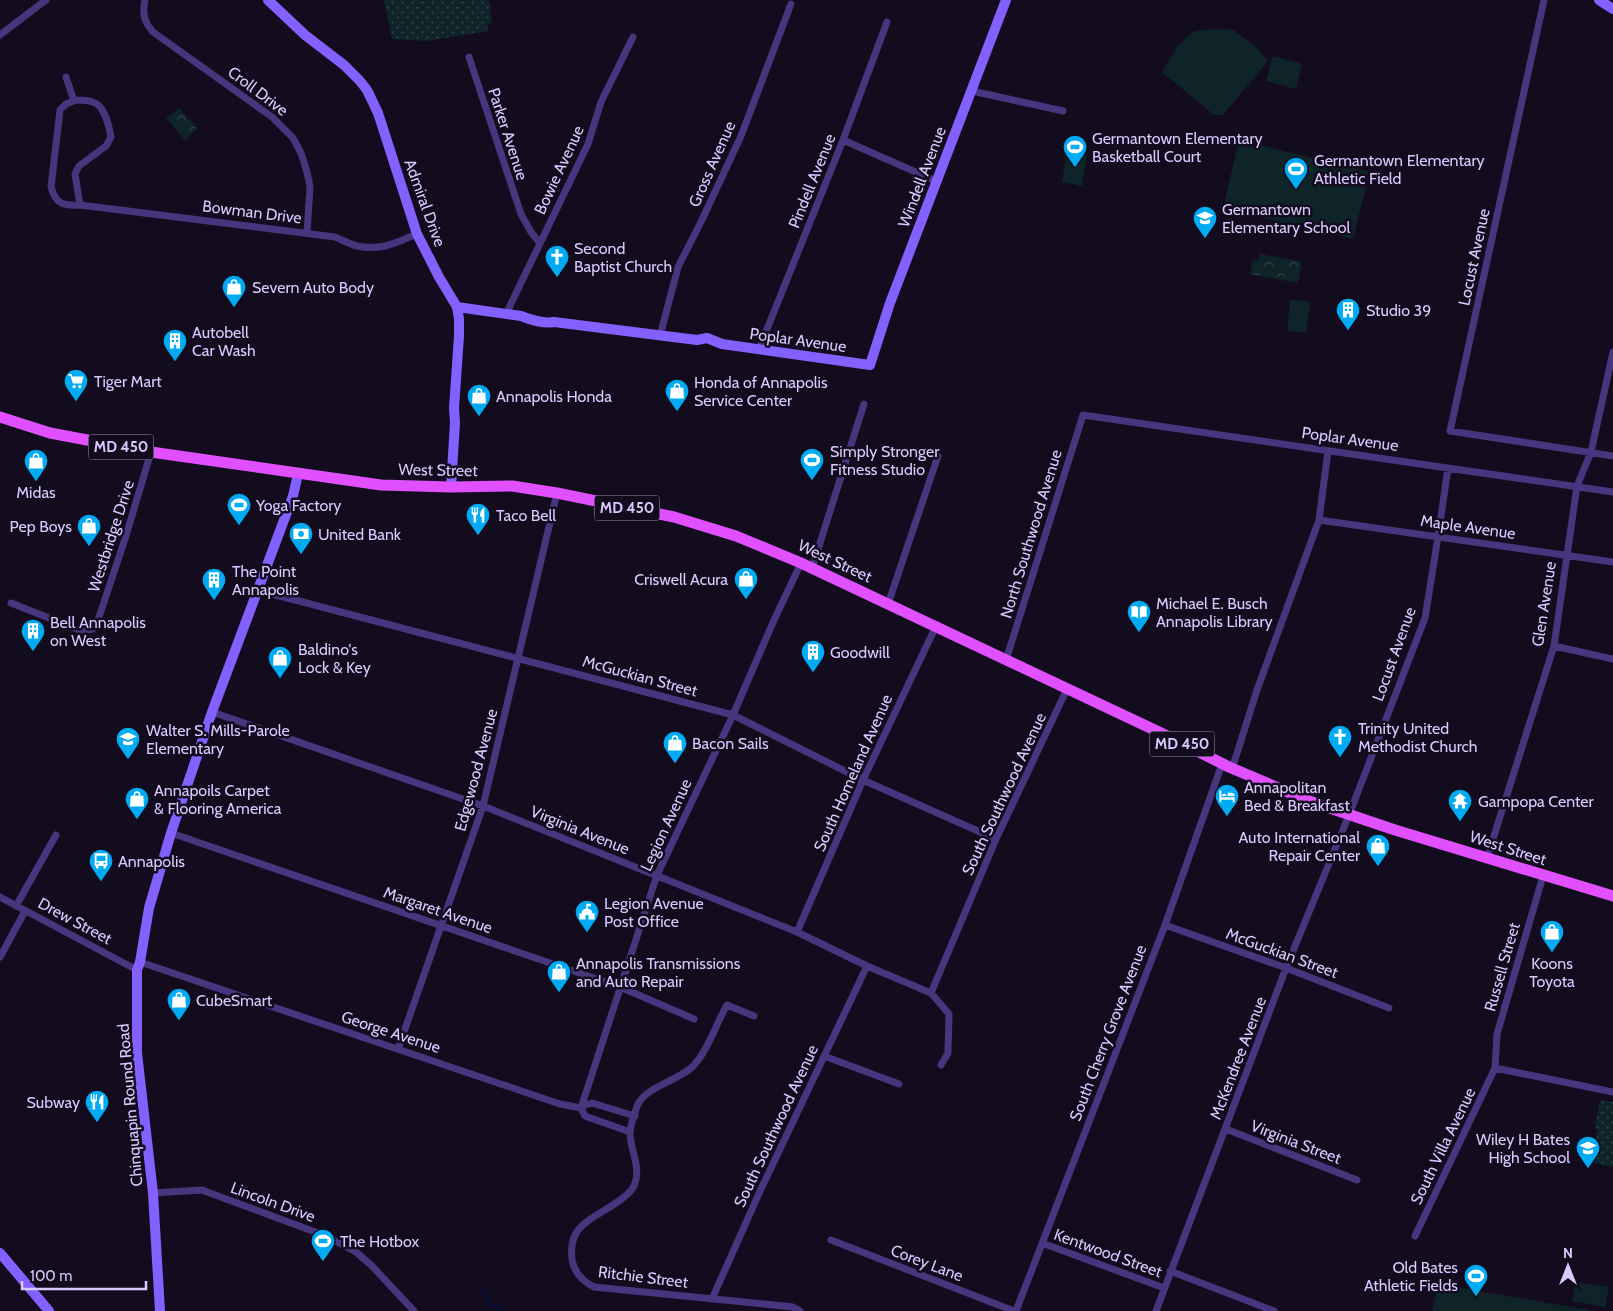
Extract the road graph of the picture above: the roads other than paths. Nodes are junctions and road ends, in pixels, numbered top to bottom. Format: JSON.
{"nodes":[{"id":1,"x":46,"y":0,"type":"edge"},
{"id":2,"x":145,"y":0,"type":"edge"},
{"id":3,"x":268,"y":0,"type":"edge"},
{"id":4,"x":1006,"y":0,"type":"edge"},
{"id":5,"x":1544,"y":0,"type":"edge"},
{"id":6,"x":1598,"y":0,"type":"edge"},
{"id":7,"x":791,"y":4,"type":"dead end"},
{"id":8,"x":1613,"y":9,"type":"edge"},
{"id":9,"x":887,"y":22,"type":"dead end"},
{"id":10,"x":0,"y":35,"type":"edge"},
{"id":11,"x":633,"y":37,"type":"dead end"},
{"id":12,"x":468,"y":57,"type":"dead end"},
{"id":13,"x":66,"y":77,"type":"dead end"},
{"id":14,"x":972,"y":91,"type":"junction"},
{"id":15,"x":74,"y":101,"type":"junction"},
{"id":16,"x":1063,"y":111,"type":"dead end"},
{"id":17,"x":843,"y":140,"type":"junction"},
{"id":18,"x":936,"y":181,"type":"junction"},
{"id":19,"x":80,"y":205,"type":"junction"},
{"id":20,"x":307,"y":233,"type":"junction"},
{"id":21,"x":418,"y":234,"type":"junction"},
{"id":22,"x":540,"y":243,"type":"junction"},
{"id":23,"x":457,"y":307,"type":"junction"},
{"id":24,"x":506,"y":314,"type":"junction"},
{"id":25,"x":660,"y":336,"type":"junction"},
{"id":26,"x":759,"y":349,"type":"junction"},
{"id":27,"x":1613,"y":352,"type":"edge"},
{"id":28,"x":870,"y":365,"type":"joint"},
{"id":29,"x":864,"y":404,"type":"dead end"},
{"id":30,"x":1083,"y":415,"type":"joint"},
{"id":31,"x":0,"y":417,"type":"edge"},
{"id":32,"x":1328,"y":450,"type":"junction"},
{"id":33,"x":151,"y":452,"type":"junction"},
{"id":34,"x":1591,"y":452,"type":"junction"},
{"id":35,"x":938,"y":456,"type":"dead end"},
{"id":36,"x":1613,"y":456,"type":"edge"},
{"id":37,"x":1448,"y":468,"type":"junction"},
{"id":38,"x":298,"y":474,"type":"junction"},
{"id":39,"x":1577,"y":486,"type":"junction"},
{"id":40,"x":451,"y":487,"type":"junction"},
{"id":41,"x":1613,"y":492,"type":"edge"},
{"id":42,"x":557,"y":493,"type":"junction"},
{"id":43,"x":1318,"y":520,"type":"junction"},
{"id":44,"x":1438,"y":537,"type":"junction"},
{"id":45,"x":1566,"y":555,"type":"junction"},
{"id":46,"x":1613,"y":562,"type":"edge"},
{"id":47,"x":801,"y":563,"type":"junction"},
{"id":48,"x":812,"y":568,"type":"junction"},
{"id":49,"x":258,"y":590,"type":"junction"},
{"id":50,"x":11,"y":603,"type":"dead end"},
{"id":51,"x":888,"y":604,"type":"junction"},
{"id":52,"x":936,"y":626,"type":"junction"},
{"id":53,"x":1554,"y":646,"type":"junction"},
{"id":54,"x":518,"y":658,"type":"junction"},
{"id":55,"x":1613,"y":659,"type":"edge"},
{"id":56,"x":1006,"y":660,"type":"junction"},
{"id":57,"x":1067,"y":689,"type":"junction"},
{"id":58,"x":212,"y":712,"type":"junction"},
{"id":59,"x":733,"y":715,"type":"junction"},
{"id":60,"x":1227,"y":766,"type":"junction"},
{"id":61,"x":863,"y":780,"type":"junction"},
{"id":62,"x":483,"y":806,"type":"junction"},
{"id":63,"x":1349,"y":815,"type":"junction"},
{"id":64,"x":171,"y":832,"type":"junction"},
{"id":65,"x":56,"y":835,"type":"dead end"},
{"id":66,"x":996,"y":839,"type":"junction"},
{"id":67,"x":1487,"y":858,"type":"junction"},
{"id":68,"x":657,"y":875,"type":"junction"},
{"id":69,"x":1543,"y":876,"type":"junction"},
{"id":70,"x":1612,"y":893,"type":"edge"},
{"id":71,"x":0,"y":897,"type":"edge"},
{"id":72,"x":16,"y":906,"type":"junction"},
{"id":73,"x":25,"y":910,"type":"junction"},
{"id":74,"x":442,"y":925,"type":"junction"},
{"id":75,"x":1165,"y":925,"type":"junction"},
{"id":76,"x":797,"y":932,"type":"junction"},
{"id":77,"x":0,"y":957,"type":"edge"},
{"id":78,"x":139,"y":966,"type":"junction"},
{"id":79,"x":867,"y":966,"type":"junction"},
{"id":80,"x":1286,"y":968,"type":"junction"},
{"id":81,"x":620,"y":987,"type":"junction"},
{"id":82,"x":931,"y":993,"type":"junction"},
{"id":83,"x":1389,"y":1008,"type":"dead end"},
{"id":84,"x":754,"y":1016,"type":"dead end"},
{"id":85,"x":694,"y":1020,"type":"dead end"},
{"id":86,"x":398,"y":1048,"type":"junction"},
{"id":87,"x":824,"y":1056,"type":"junction"},
{"id":88,"x":941,"y":1065,"type":"dead end"},
{"id":89,"x":1496,"y":1068,"type":"junction"},
{"id":90,"x":899,"y":1084,"type":"dead end"},
{"id":91,"x":1613,"y":1092,"type":"edge"},
{"id":92,"x":582,"y":1107,"type":"junction"},
{"id":93,"x":634,"y":1116,"type":"junction"},
{"id":94,"x":1226,"y":1129,"type":"junction"},
{"id":95,"x":630,"y":1132,"type":"junction"},
{"id":96,"x":1357,"y":1180,"type":"dead end"},
{"id":97,"x":153,"y":1192,"type":"junction"},
{"id":98,"x":1414,"y":1236,"type":"dead end"},
{"id":99,"x":830,"y":1240,"type":"dead end"},
{"id":100,"x":1042,"y":1243,"type":"junction"},
{"id":101,"x":0,"y":1253,"type":"edge"},
{"id":102,"x":1170,"y":1271,"type":"junction"},
{"id":103,"x":1164,"y":1288,"type":"junction"},
{"id":104,"x":712,"y":1299,"type":"junction"},
{"id":105,"x":49,"y":1311,"type":"edge"},
{"id":106,"x":160,"y":1311,"type":"edge"},
{"id":107,"x":414,"y":1311,"type":"edge"},
{"id":108,"x":800,"y":1311,"type":"edge"},
{"id":109,"x":1015,"y":1311,"type":"edge"},
{"id":110,"x":1156,"y":1311,"type":"edge"},
{"id":111,"x":1274,"y":1311,"type":"edge"}],
"edges":[{"from":1,"to":10,"type":"street"},
{"from":2,"to":20,"type":"street","name":"Croll Drive"},
{"from":3,"to":21,"type":"street","name":"Admiral Drive"},
{"from":4,"to":14,"type":"street","name":"Windell Avenue"},
{"from":5,"to":34,"type":"street","name":"Locust Avenue"},
{"from":6,"to":8,"type":"street"},
{"from":7,"to":25,"type":"street","name":"Gross Avenue"},
{"from":9,"to":17,"type":"street","name":"Pindell Avenue"},
{"from":11,"to":22,"type":"street","name":"Bowie Avenue"},
{"from":12,"to":22,"type":"street","name":"Parker Avenue"},
{"from":13,"to":15,"type":"street"},
{"from":14,"to":16,"type":"street"},
{"from":14,"to":18,"type":"street","name":"Windell Avenue"},
{"from":15,"to":19,"type":"street","name":"Bowman Drive"},
{"from":15,"to":19,"type":"street"},
{"from":17,"to":18,"type":"street"},
{"from":17,"to":26,"type":"street","name":"Pindell Avenue"},
{"from":18,"to":28,"type":"street","name":"Windell Avenue"},
{"from":19,"to":20,"type":"street","name":"Bowman Drive"},
{"from":20,"to":21,"type":"street","name":"Bowman Drive"},
{"from":21,"to":23,"type":"street","name":"Admiral Drive"},
{"from":22,"to":24,"type":"street","name":"Bowie Avenue"},
{"from":23,"to":24,"type":"street","name":"Poplar Avenue"},
{"from":23,"to":40,"type":"street","name":"Admiral Drive"},
{"from":24,"to":25,"type":"street","name":"Poplar Avenue"},
{"from":25,"to":26,"type":"street","name":"Poplar Avenue"},
{"from":26,"to":28,"type":"street","name":"Poplar Avenue"},
{"from":27,"to":34,"type":"street","name":"Glen Avenue"},
{"from":29,"to":48,"type":"street"},
{"from":30,"to":32,"type":"street","name":"Poplar Avenue"},
{"from":30,"to":56,"type":"street","name":"North Southwood Avenue"},
{"from":31,"to":33,"type":"main road","name":"West Street","number":"MD 450"},
{"from":32,"to":37,"type":"street","name":"Poplar Avenue"},
{"from":32,"to":43,"type":"street","name":"South Cherry Grove Avenue"},
{"from":33,"to":38,"type":"main road","name":"West Street","number":"MD 450"},
{"from":33,"to":50,"type":"street","name":"Westbridge Drive"},
{"from":34,"to":36,"type":"street"},
{"from":34,"to":39,"type":"street","name":"Glen Avenue"},
{"from":35,"to":51,"type":"street"},
{"from":37,"to":39,"type":"street","name":"Poplar Avenue"},
{"from":37,"to":44,"type":"street","name":"Locust Avenue"},
{"from":38,"to":40,"type":"main road","name":"West Street","number":"MD 450"},
{"from":38,"to":49,"type":"street","name":"Chinquapin Round Road"},
{"from":39,"to":41,"type":"street","name":"Poplar Avenue"},
{"from":39,"to":45,"type":"street","name":"Glen Avenue"},
{"from":40,"to":42,"type":"main road","name":"West Street","number":"MD 450"},
{"from":42,"to":47,"type":"main road","name":"West Street","number":"MD 450"},
{"from":42,"to":54,"type":"street","name":"Edgewood Avenue"},
{"from":43,"to":44,"type":"street","name":"Maple Avenue"},
{"from":43,"to":60,"type":"street","name":"South Cherry Grove Avenue"},
{"from":44,"to":45,"type":"street","name":"Maple Avenue"},
{"from":44,"to":63,"type":"street","name":"Locust Avenue"},
{"from":45,"to":46,"type":"street","name":"Maple Avenue"},
{"from":45,"to":53,"type":"street","name":"Glen Avenue"},
{"from":47,"to":48,"type":"main road","name":"West Street","number":"MD 450"},
{"from":47,"to":59,"type":"street","name":"Legion Avenue"},
{"from":48,"to":51,"type":"main road","name":"West Street","number":"MD 450"},
{"from":49,"to":54,"type":"street","name":"McGuckian Street"},
{"from":49,"to":58,"type":"street","name":"Chinquapin Round Road"},
{"from":51,"to":52,"type":"main road","name":"West Street","number":"MD 450"},
{"from":52,"to":56,"type":"main road","name":"West Street","number":"MD 450"},
{"from":52,"to":61,"type":"street","name":"South Homeland Avenue"},
{"from":53,"to":55,"type":"street"},
{"from":53,"to":67,"type":"street","name":"Glen Avenue"},
{"from":54,"to":59,"type":"street","name":"McGuckian Street"},
{"from":54,"to":62,"type":"street","name":"Edgewood Avenue"},
{"from":56,"to":57,"type":"main road","name":"West Street","number":"MD 450"},
{"from":57,"to":60,"type":"main road","name":"West Street","number":"MD 450"},
{"from":57,"to":66,"type":"street","name":"South Southwood Avenue"},
{"from":58,"to":62,"type":"street","name":"Virginia Avenue"},
{"from":58,"to":64,"type":"street","name":"Chinquapin Round Road"},
{"from":59,"to":61,"type":"street","name":"McGuckian Street"},
{"from":59,"to":68,"type":"street","name":"Legion Avenue"},
{"from":60,"to":63,"type":"main road","name":"West Street","number":"MD 450"},
{"from":60,"to":75,"type":"street","name":"South Cherry Grove Avenue"},
{"from":61,"to":66,"type":"street","name":"McGuckian Street"},
{"from":61,"to":76,"type":"street","name":"South Homeland Avenue"},
{"from":62,"to":68,"type":"street","name":"Virginia Avenue"},
{"from":62,"to":74,"type":"street","name":"Edgewood Avenue"},
{"from":63,"to":67,"type":"main road","name":"West Street","number":"MD 450"},
{"from":63,"to":80,"type":"street","name":"McKendree Avenue"},
{"from":64,"to":74,"type":"street","name":"Margaret Avenue"},
{"from":64,"to":78,"type":"street","name":"Chinquapin Round Road"},
{"from":65,"to":72,"type":"street"},
{"from":66,"to":82,"type":"street","name":"South Southwood Avenue"},
{"from":67,"to":69,"type":"main road","name":"West Street","number":"MD 450"},
{"from":68,"to":76,"type":"street","name":"Virginia Avenue"},
{"from":68,"to":81,"type":"street","name":"Legion Avenue"},
{"from":69,"to":70,"type":"main road","name":"West Street","number":"MD 450"},
{"from":69,"to":89,"type":"street","name":"Russell Street"},
{"from":71,"to":72,"type":"street","name":"Drew Street"},
{"from":72,"to":73,"type":"street","name":"Drew Street"},
{"from":73,"to":77,"type":"street"},
{"from":73,"to":78,"type":"street","name":"Drew Street"},
{"from":74,"to":81,"type":"street","name":"Margaret Avenue"},
{"from":74,"to":86,"type":"street","name":"Edgewood Avenue"},
{"from":75,"to":80,"type":"street","name":"McGuckian Street"},
{"from":75,"to":100,"type":"street","name":"South Cherry Grove Avenue"},
{"from":76,"to":79,"type":"street","name":"Virginia Avenue"},
{"from":78,"to":86,"type":"street","name":"George Avenue"},
{"from":78,"to":97,"type":"street","name":"Chinquapin Round Road"},
{"from":79,"to":82,"type":"street","name":"Virginia Avenue"},
{"from":79,"to":87,"type":"street","name":"South Southwood Avenue"},
{"from":80,"to":83,"type":"street","name":"McGuckian Street"},
{"from":80,"to":94,"type":"street","name":"McKendree Avenue"},
{"from":81,"to":85,"type":"street","name":"Margaret Avenue"},
{"from":81,"to":92,"type":"street","name":"Legion Avenue"},
{"from":82,"to":88,"type":"street"},
{"from":84,"to":93,"type":"street"},
{"from":86,"to":92,"type":"street","name":"George Avenue"},
{"from":87,"to":90,"type":"street"},
{"from":87,"to":104,"type":"street","name":"South Southwood Avenue"},
{"from":89,"to":91,"type":"street"},
{"from":89,"to":98,"type":"street","name":"South Villa Avenue"},
{"from":92,"to":93,"type":"street"},
{"from":92,"to":95,"type":"street","name":"George Avenue"},
{"from":93,"to":95,"type":"street"},
{"from":94,"to":96,"type":"street","name":"Virginia Street"},
{"from":94,"to":102,"type":"street","name":"McKendree Avenue"},
{"from":95,"to":104,"type":"street","name":"Ritchie Street"},
{"from":97,"to":106,"type":"street","name":"Chinquapin Round Road"},
{"from":97,"to":107,"type":"street","name":"Lincoln Drive"},
{"from":99,"to":109,"type":"street","name":"Corey Lane"},
{"from":100,"to":103,"type":"street","name":"Kentwood Street"},
{"from":100,"to":109,"type":"street","name":"South Cherry Grove Avenue"},
{"from":101,"to":105,"type":"street"},
{"from":102,"to":103,"type":"street","name":"McKendree Avenue"},
{"from":102,"to":111,"type":"street","name":"Kentwood Street"},
{"from":103,"to":110,"type":"street","name":"McKendree Avenue"},
{"from":104,"to":108,"type":"street","name":"Ritchie Street"}]}
